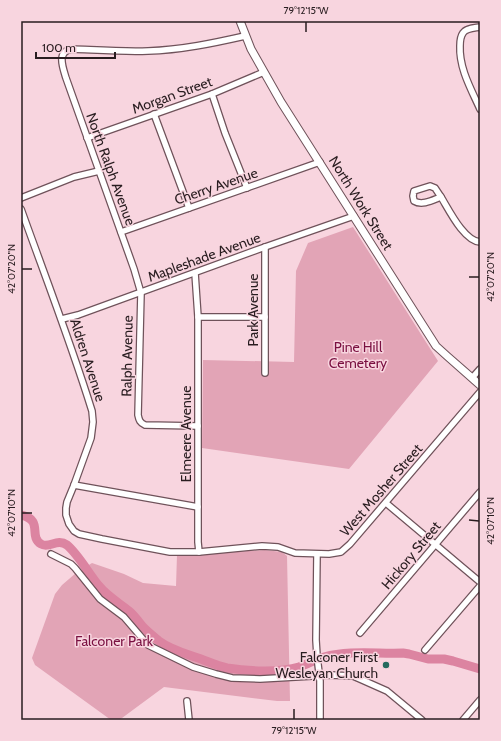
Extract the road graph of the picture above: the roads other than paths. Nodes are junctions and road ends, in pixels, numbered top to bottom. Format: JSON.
{"nodes":[{"id":1,"x":240,"y":21,"type":"edge"},
{"id":2,"x":480,"y":26,"type":"edge"},
{"id":3,"x":245,"y":36,"type":"junction"},
{"id":4,"x":264,"y":72,"type":"junction"},
{"id":5,"x":212,"y":94,"type":"junction"},
{"id":6,"x":480,"y":109,"type":"edge"},
{"id":7,"x":154,"y":114,"type":"junction"},
{"id":8,"x":87,"y":138,"type":"junction"},
{"id":9,"x":320,"y":162,"type":"junction"},
{"id":10,"x":99,"y":172,"type":"junction"},
{"id":11,"x":246,"y":188,"type":"junction"},
{"id":12,"x":441,"y":197,"type":"junction"},
{"id":13,"x":21,"y":198,"type":"edge"},
{"id":14,"x":21,"y":208,"type":"edge"},
{"id":15,"x":189,"y":208,"type":"junction"},
{"id":16,"x":354,"y":216,"type":"junction"},
{"id":17,"x":121,"y":232,"type":"junction"},
{"id":18,"x":480,"y":242,"type":"edge"},
{"id":19,"x":266,"y":247,"type":"junction"},
{"id":20,"x":195,"y":273,"type":"junction"},
{"id":21,"x":141,"y":293,"type":"junction"},
{"id":22,"x":198,"y":317,"type":"junction"},
{"id":23,"x":265,"y":317,"type":"junction"},
{"id":24,"x":62,"y":319,"type":"junction"},
{"id":25,"x":480,"y":369,"type":"edge"},
{"id":26,"x":265,"y":373,"type":"dead end"},
{"id":27,"x":472,"y":378,"type":"junction"},
{"id":28,"x":480,"y":384,"type":"edge"},
{"id":29,"x":480,"y":392,"type":"edge"},
{"id":30,"x":198,"y":426,"type":"junction"},
{"id":31,"x":74,"y":485,"type":"junction"},
{"id":32,"x":480,"y":492,"type":"edge"},
{"id":33,"x":386,"y":503,"type":"junction"},
{"id":34,"x":198,"y":507,"type":"junction"},
{"id":35,"x":68,"y":522,"type":"joint"},
{"id":36,"x":436,"y":544,"type":"junction"},
{"id":37,"x":199,"y":552,"type":"junction"},
{"id":38,"x":51,"y":554,"type":"dead end"},
{"id":39,"x":317,"y":554,"type":"junction"},
{"id":40,"x":480,"y":582,"type":"edge"},
{"id":41,"x":480,"y":586,"type":"edge"},
{"id":42,"x":360,"y":633,"type":"dead end"},
{"id":43,"x":425,"y":650,"type":"dead end"},
{"id":44,"x":320,"y":675,"type":"junction"},
{"id":45,"x":480,"y":700,"type":"edge"},
{"id":46,"x":186,"y":701,"type":"dead end"},
{"id":47,"x":189,"y":720,"type":"edge"},
{"id":48,"x":320,"y":720,"type":"edge"},
{"id":49,"x":422,"y":720,"type":"edge"},
{"id":50,"x":463,"y":720,"type":"edge"}],
"edges":[{"from":1,"to":3,"type":"street","name":"North Work Street"},
{"from":2,"to":6,"type":"street"},
{"from":3,"to":4,"type":"street","name":"North Work Street"},
{"from":3,"to":8,"type":"street","name":"North Ralph Avenue"},
{"from":4,"to":5,"type":"street","name":"Morgan Street"},
{"from":4,"to":9,"type":"street","name":"North Work Street"},
{"from":5,"to":7,"type":"street","name":"Morgan Street"},
{"from":5,"to":11,"type":"street"},
{"from":7,"to":8,"type":"street","name":"Morgan Street"},
{"from":7,"to":15,"type":"street"},
{"from":8,"to":10,"type":"street","name":"North Ralph Avenue"},
{"from":9,"to":11,"type":"street","name":"Cherry Avenue"},
{"from":9,"to":16,"type":"street","name":"North Work Street"},
{"from":10,"to":13,"type":"street"},
{"from":10,"to":17,"type":"street","name":"North Ralph Avenue"},
{"from":11,"to":15,"type":"street","name":"Cherry Avenue"},
{"from":12,"to":12,"type":"street"},
{"from":12,"to":18,"type":"street"},
{"from":14,"to":24,"type":"street","name":"Aldren Avenue"},
{"from":15,"to":17,"type":"street","name":"Cherry Avenue"},
{"from":16,"to":19,"type":"street","name":"Mapleshade Avenue"},
{"from":16,"to":27,"type":"street","name":"North Work Street"},
{"from":17,"to":21,"type":"street","name":"North Ralph Avenue"},
{"from":19,"to":20,"type":"street","name":"Mapleshade Avenue"},
{"from":19,"to":23,"type":"street","name":"Park Avenue"},
{"from":20,"to":21,"type":"street","name":"Mapleshade Avenue"},
{"from":20,"to":22,"type":"street","name":"Elmeere Avenue"},
{"from":21,"to":24,"type":"street","name":"Mapleshade Avenue"},
{"from":21,"to":30,"type":"street","name":"Ralph Avenue"},
{"from":22,"to":23,"type":"street"},
{"from":22,"to":30,"type":"street","name":"Elmeere Avenue"},
{"from":23,"to":26,"type":"street","name":"Park Avenue"},
{"from":24,"to":31,"type":"street","name":"Aldren Avenue"},
{"from":25,"to":27,"type":"street"},
{"from":27,"to":28,"type":"street","name":"North Work Street"},
{"from":29,"to":33,"type":"street","name":"West Mosher Street"},
{"from":30,"to":34,"type":"street","name":"Elmeere Avenue"},
{"from":31,"to":34,"type":"street"},
{"from":31,"to":35,"type":"street","name":"Aldren Avenue"},
{"from":32,"to":36,"type":"street","name":"Hickory Street"},
{"from":33,"to":36,"type":"street"},
{"from":33,"to":39,"type":"street","name":"West Mosher Street"},
{"from":34,"to":37,"type":"street","name":"Elmeere Avenue"},
{"from":35,"to":37,"type":"street","name":"West Mosher Street"},
{"from":36,"to":40,"type":"street"},
{"from":36,"to":42,"type":"street","name":"Hickory Street"},
{"from":37,"to":39,"type":"street","name":"West Mosher Street"},
{"from":38,"to":44,"type":"street"},
{"from":39,"to":44,"type":"street"},
{"from":41,"to":43,"type":"street"},
{"from":44,"to":48,"type":"street"},
{"from":44,"to":49,"type":"street"},
{"from":45,"to":50,"type":"street"},
{"from":46,"to":47,"type":"street"}]}
